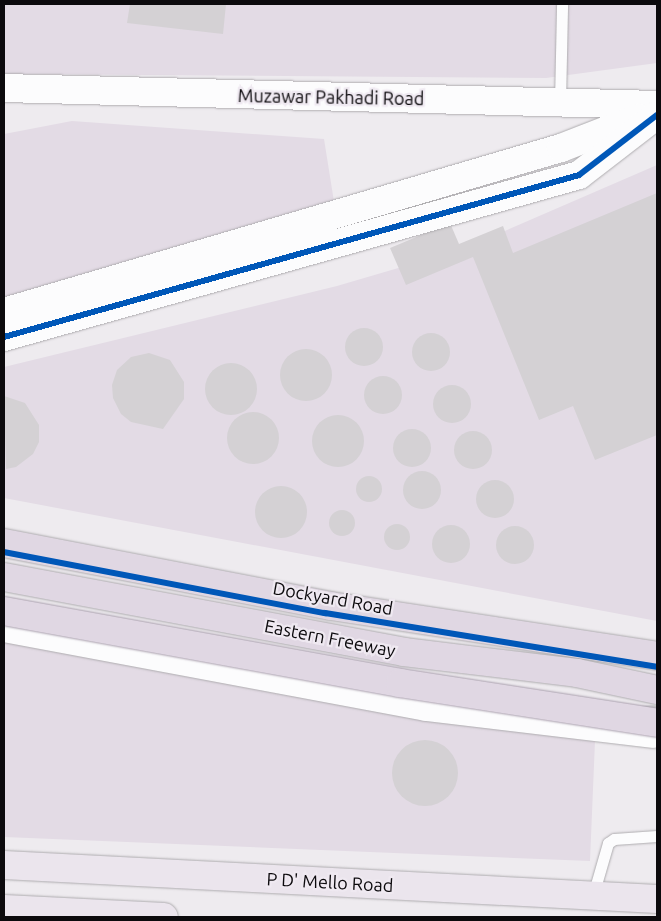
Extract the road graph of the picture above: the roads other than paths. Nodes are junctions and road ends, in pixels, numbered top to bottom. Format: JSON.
{"nodes":[{"id":1,"x":562,"y":4,"type":"edge"},
{"id":2,"x":4,"y":88,"type":"edge"},
{"id":3,"x":560,"y":103,"type":"junction"},
{"id":4,"x":657,"y":106,"type":"edge"},
{"id":5,"x":657,"y":110,"type":"edge"},
{"id":6,"x":657,"y":115,"type":"edge"},
{"id":7,"x":4,"y":312,"type":"edge"},
{"id":8,"x":4,"y":338,"type":"edge"},
{"id":9,"x":4,"y":543,"type":"edge"},
{"id":10,"x":4,"y":552,"type":"edge"},
{"id":11,"x":4,"y":577,"type":"edge"},
{"id":12,"x":4,"y":611,"type":"edge"},
{"id":13,"x":4,"y":628,"type":"edge"},
{"id":14,"x":657,"y":656,"type":"edge"},
{"id":15,"x":657,"y":667,"type":"edge"},
{"id":16,"x":657,"y":690,"type":"edge"},
{"id":17,"x":657,"y":723,"type":"edge"},
{"id":18,"x":657,"y":734,"type":"edge"},
{"id":19,"x":657,"y":836,"type":"edge"},
{"id":20,"x":12,"y":866,"type":"edge"},
{"id":21,"x":592,"y":896,"type":"junction"},
{"id":22,"x":657,"y":899,"type":"edge"},
{"id":23,"x":11,"y":909,"type":"edge"},
{"id":24,"x":164,"y":917,"type":"edge"}],
"edges":[{"from":1,"to":3,"type":"lane"},
{"from":2,"to":3,"type":"street","name":"Muzawar Pakhadi Road"},
{"from":3,"to":4,"type":"street","name":"Muzawar Pakhadi Road"},
{"from":5,"to":7,"type":"street"},
{"from":6,"to":8,"type":"street"},
{"from":9,"to":14,"type":"highway"},
{"from":10,"to":15,"type":"street","name":"Dockyard Road"},
{"from":11,"to":16,"type":"highway","name":"Eastern Freeway"},
{"from":12,"to":17,"type":"highway","name":"Eastern Freeway","bridge":true},
{"from":13,"to":18,"type":"street"},
{"from":19,"to":21,"type":"lane"},
{"from":20,"to":21,"type":"main road","name":"P D' Mello Road"},
{"from":20,"to":23,"type":"main road"},
{"from":21,"to":22,"type":"main road","name":"P D' Mello Road"},
{"from":23,"to":24,"type":"main road"}]}
